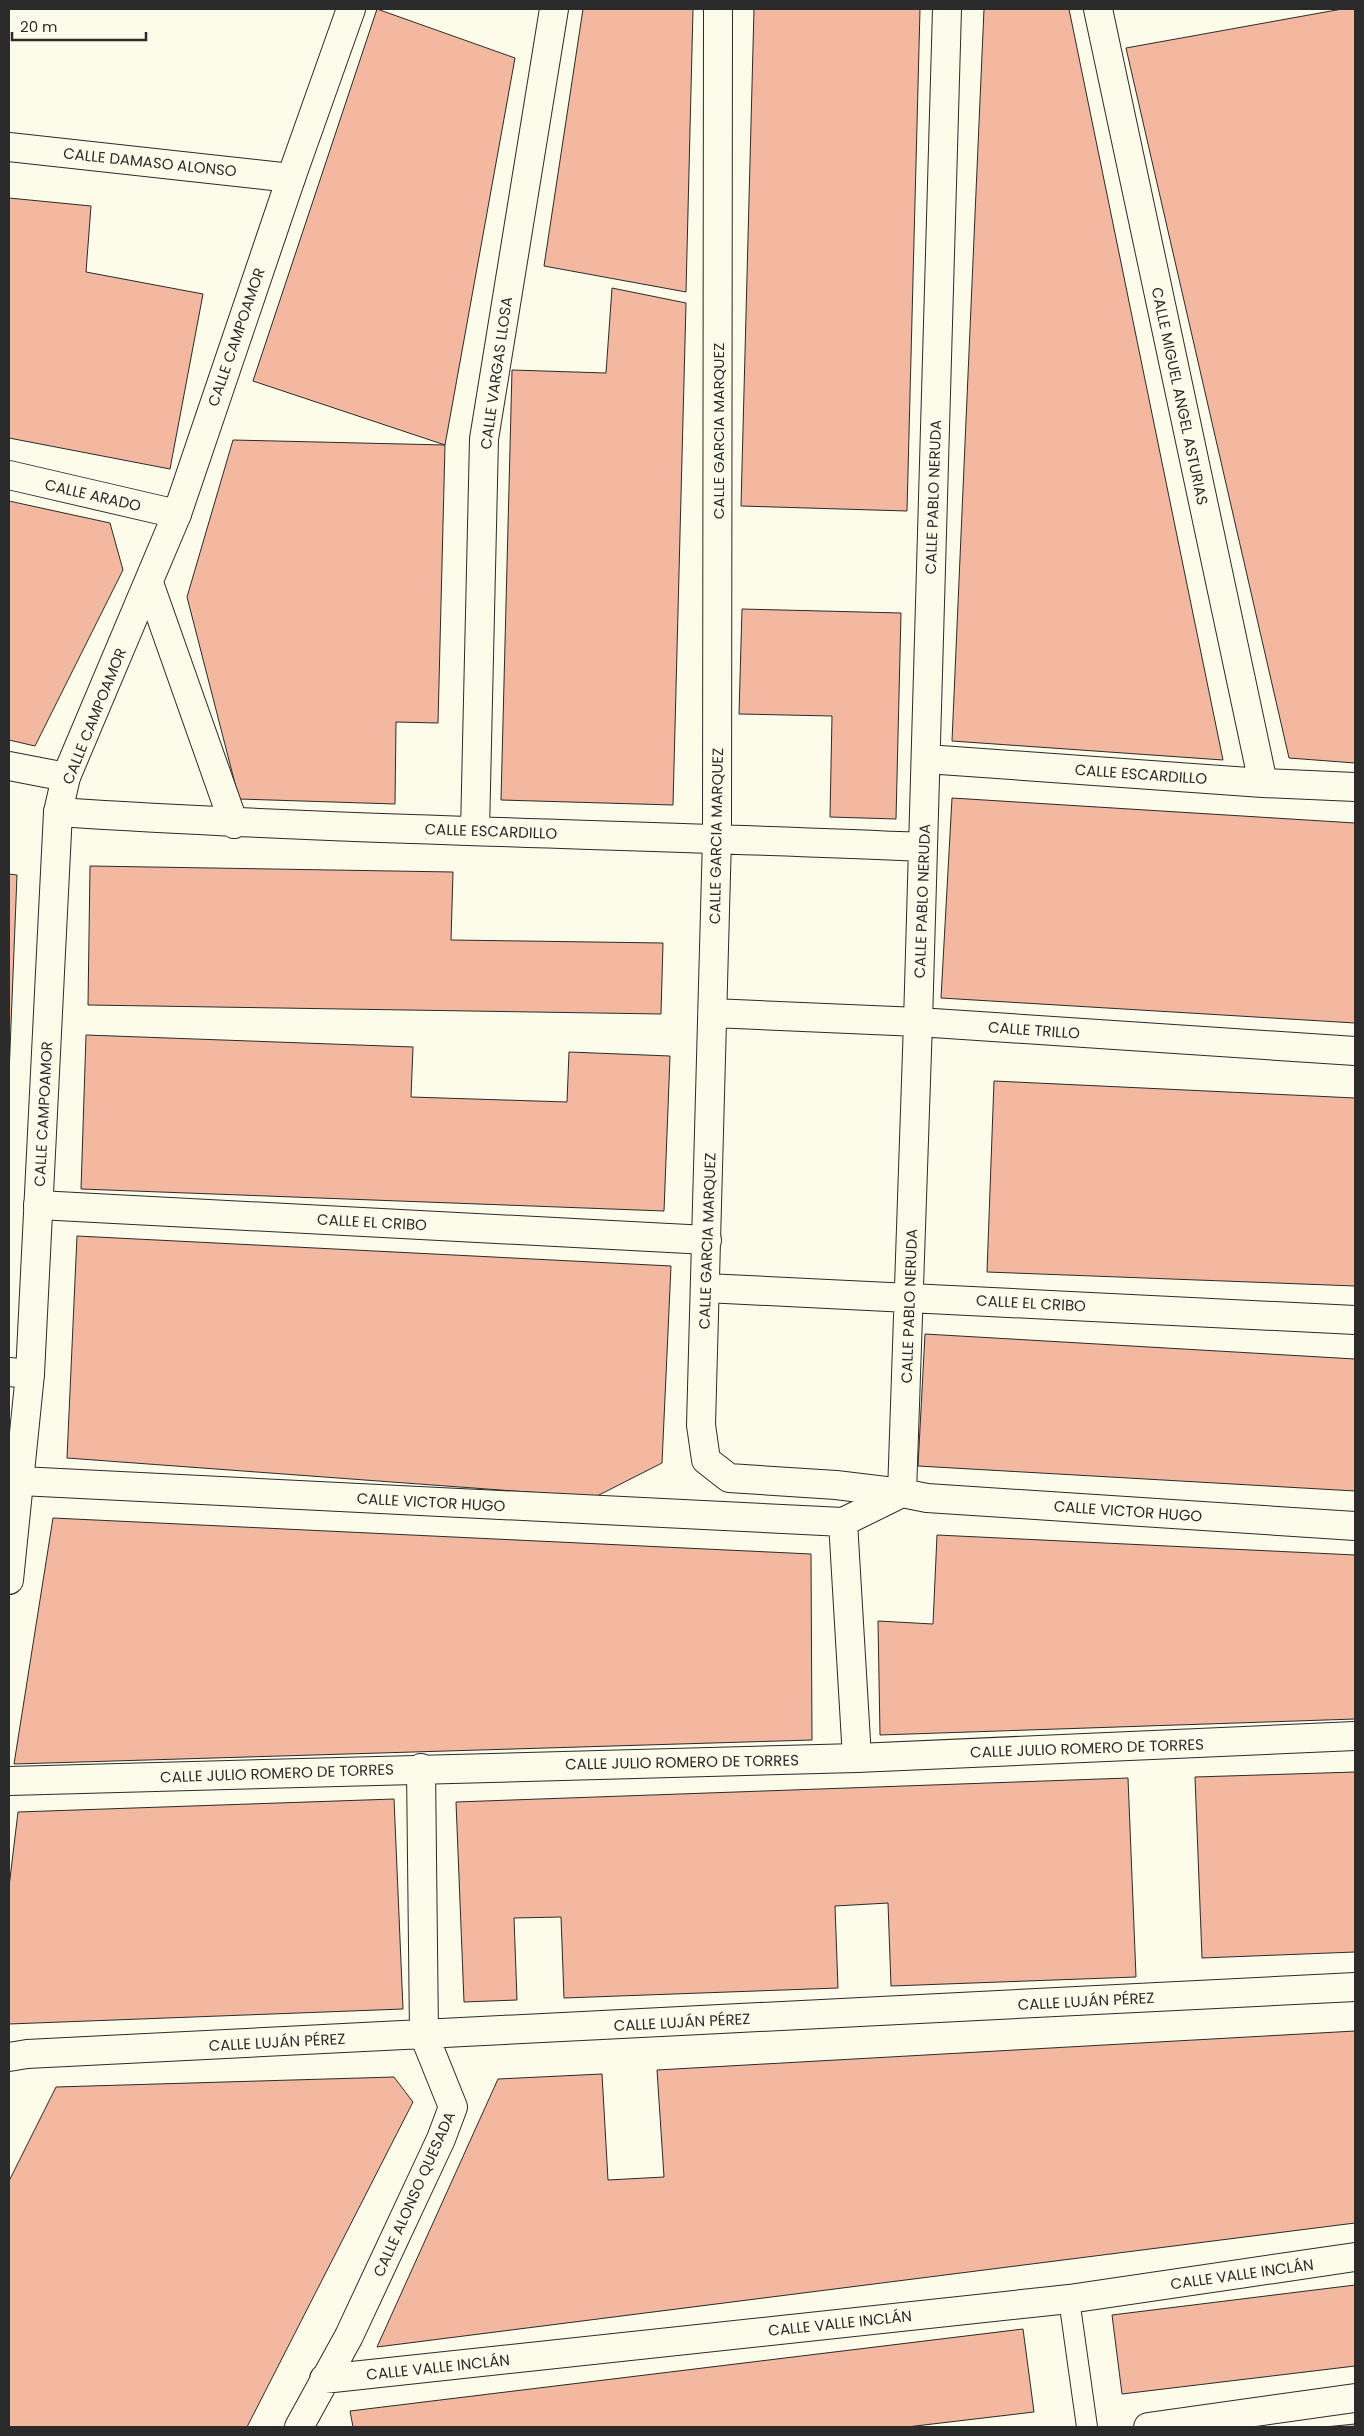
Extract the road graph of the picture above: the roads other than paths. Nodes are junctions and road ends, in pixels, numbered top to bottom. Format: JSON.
{"nodes":[{"id":1,"x":351,"y":9,"type":"edge"},
{"id":2,"x":554,"y":9,"type":"edge"},
{"id":3,"x":718,"y":9,"type":"edge"},
{"id":4,"x":947,"y":9,"type":"edge"},
{"id":5,"x":1098,"y":9,"type":"edge"},
{"id":6,"x":9,"y":147,"type":"edge"},
{"id":7,"x":291,"y":178,"type":"junction"},
{"id":8,"x":9,"y":476,"type":"edge"},
{"id":9,"x":176,"y":514,"type":"junction"},
{"id":10,"x":149,"y":583,"type":"junction"},
{"id":11,"x":926,"y":759,"type":"junction"},
{"id":12,"x":9,"y":766,"type":"edge"},
{"id":13,"x":66,"y":777,"type":"junction"},
{"id":14,"x":1263,"y":783,"type":"junction"},
{"id":15,"x":1355,"y":787,"type":"edge"},
{"id":16,"x":58,"y":812,"type":"junction"},
{"id":17,"x":234,"y":824,"type":"junction"},
{"id":18,"x":475,"y":831,"type":"junction"},
{"id":19,"x":717,"y":838,"type":"junction"},
{"id":20,"x":923,"y":847,"type":"junction"},
{"id":21,"x":713,"y":1013,"type":"junction"},
{"id":22,"x":918,"y":1022,"type":"junction"},
{"id":23,"x":1355,"y":1051,"type":"edge"},
{"id":24,"x":38,"y":1205,"type":"junction"},
{"id":25,"x":707,"y":1240,"type":"junction"},
{"id":26,"x":706,"y":1288,"type":"junction"},
{"id":27,"x":910,"y":1297,"type":"junction"},
{"id":28,"x":1355,"y":1320,"type":"edge"},
{"id":29,"x":20,"y":1373,"type":"edge"},
{"id":30,"x":20,"y":1481,"type":"junction"},
{"id":31,"x":902,"y":1493,"type":"junction"},
{"id":32,"x":843,"y":1522,"type":"junction"},
{"id":33,"x":1355,"y":1526,"type":"edge"},
{"id":34,"x":9,"y":1580,"type":"edge"},
{"id":35,"x":1355,"y":1736,"type":"edge"},
{"id":36,"x":857,"y":1758,"type":"junction"},
{"id":37,"x":421,"y":1768,"type":"junction"},
{"id":38,"x":9,"y":1781,"type":"edge"},
{"id":39,"x":1355,"y":1987,"type":"edge"},
{"id":40,"x":424,"y":2035,"type":"junction"},
{"id":41,"x":9,"y":2057,"type":"edge"},
{"id":42,"x":1355,"y":2258,"type":"edge"},
{"id":43,"x":1070,"y":2299,"type":"junction"},
{"id":44,"x":324,"y":2379,"type":"junction"},
{"id":45,"x":1355,"y":2398,"type":"edge"},
{"id":46,"x":300,"y":2427,"type":"edge"},
{"id":47,"x":1087,"y":2427,"type":"edge"},
{"id":48,"x":1148,"y":2427,"type":"edge"}],
"edges":[{"from":1,"to":7,"type":"street","name":"CALLE CAMPOAMOR"},
{"from":2,"to":18,"type":"street","name":"CALLE VARGAS LLOSA"},
{"from":3,"to":19,"type":"street","name":"CALLE GARCIA MARQUEZ"},
{"from":4,"to":11,"type":"street","name":"CALLE PABLO NERUDA"},
{"from":5,"to":14,"type":"street","name":"CALLE MIGUEL ANGEL ASTURIAS"},
{"from":6,"to":7,"type":"street","name":"CALLE DAMASO ALONSO"},
{"from":7,"to":9,"type":"street","name":"CALLE CAMPOAMOR"},
{"from":8,"to":9,"type":"street","name":"CALLE ARADO"},
{"from":9,"to":10,"type":"street","name":"CALLE CAMPOAMOR"},
{"from":10,"to":13,"type":"street","name":"CALLE CAMPOAMOR"},
{"from":10,"to":17,"type":"street"},
{"from":11,"to":14,"type":"street","name":"CALLE ESCARDILLO"},
{"from":11,"to":20,"type":"street","name":"CALLE PABLO NERUDA"},
{"from":12,"to":13,"type":"street"},
{"from":13,"to":16,"type":"street","name":"CALLE CAMPOAMOR"},
{"from":14,"to":15,"type":"street","name":"CALLE ESCARDILLO"},
{"from":16,"to":17,"type":"street","name":"CALLE ESCARDILLO"},
{"from":16,"to":24,"type":"street","name":"CALLE CAMPOAMOR"},
{"from":17,"to":18,"type":"street","name":"CALLE ESCARDILLO"},
{"from":18,"to":19,"type":"street","name":"CALLE ESCARDILLO"},
{"from":19,"to":20,"type":"street","name":"CALLE ESCARDILLO"},
{"from":19,"to":21,"type":"street","name":"CALLE GARCIA MARQUEZ"},
{"from":20,"to":22,"type":"street","name":"CALLE PABLO NERUDA"},
{"from":21,"to":22,"type":"street","name":"CALLE TRILLO"},
{"from":21,"to":25,"type":"street","name":"CALLE GARCIA MARQUEZ"},
{"from":22,"to":23,"type":"street","name":"CALLE TRILLO"},
{"from":22,"to":27,"type":"street","name":"CALLE PABLO NERUDA"},
{"from":24,"to":25,"type":"street","name":"CALLE EL CRIBO"},
{"from":24,"to":29,"type":"street","name":"CALLE CAMPOAMOR"},
{"from":25,"to":26,"type":"street","name":"CALLE GARCIA MARQUEZ"},
{"from":26,"to":27,"type":"street","name":"CALLE EL CRIBO"},
{"from":26,"to":31,"type":"street","name":"CALLE GARCIA MARQUEZ"},
{"from":27,"to":28,"type":"street","name":"CALLE EL CRIBO"},
{"from":27,"to":31,"type":"street","name":"CALLE PABLO NERUDA"},
{"from":29,"to":30,"type":"street","name":"CALLE CAMPOAMOR"},
{"from":30,"to":32,"type":"street","name":"CALLE VICTOR HUGO"},
{"from":30,"to":34,"type":"street","name":"CALLE CAMPOAMOR"},
{"from":31,"to":32,"type":"street"},
{"from":31,"to":33,"type":"street","name":"CALLE VICTOR HUGO"},
{"from":32,"to":36,"type":"street"},
{"from":35,"to":36,"type":"street","name":"CALLE JULIO ROMERO DE TORRES"},
{"from":36,"to":37,"type":"street","name":"CALLE JULIO ROMERO DE TORRES"},
{"from":37,"to":38,"type":"street","name":"CALLE JULIO ROMERO DE TORRES"},
{"from":37,"to":40,"type":"street","name":"CALLE ALONSO QUESADA"},
{"from":39,"to":40,"type":"street","name":"CALLE LUJÁN PÉREZ"},
{"from":40,"to":41,"type":"street","name":"CALLE LUJÁN PÉREZ"},
{"from":40,"to":44,"type":"street","name":"CALLE ALONSO QUESADA"},
{"from":42,"to":43,"type":"street","name":"CALLE VALLE INCLÁN"},
{"from":43,"to":44,"type":"street","name":"CALLE VALLE INCLÁN"},
{"from":43,"to":47,"type":"lane"},
{"from":44,"to":46,"type":"street","name":"CALLE ALONSO QUESADA"},
{"from":45,"to":48,"type":"street"}]}
